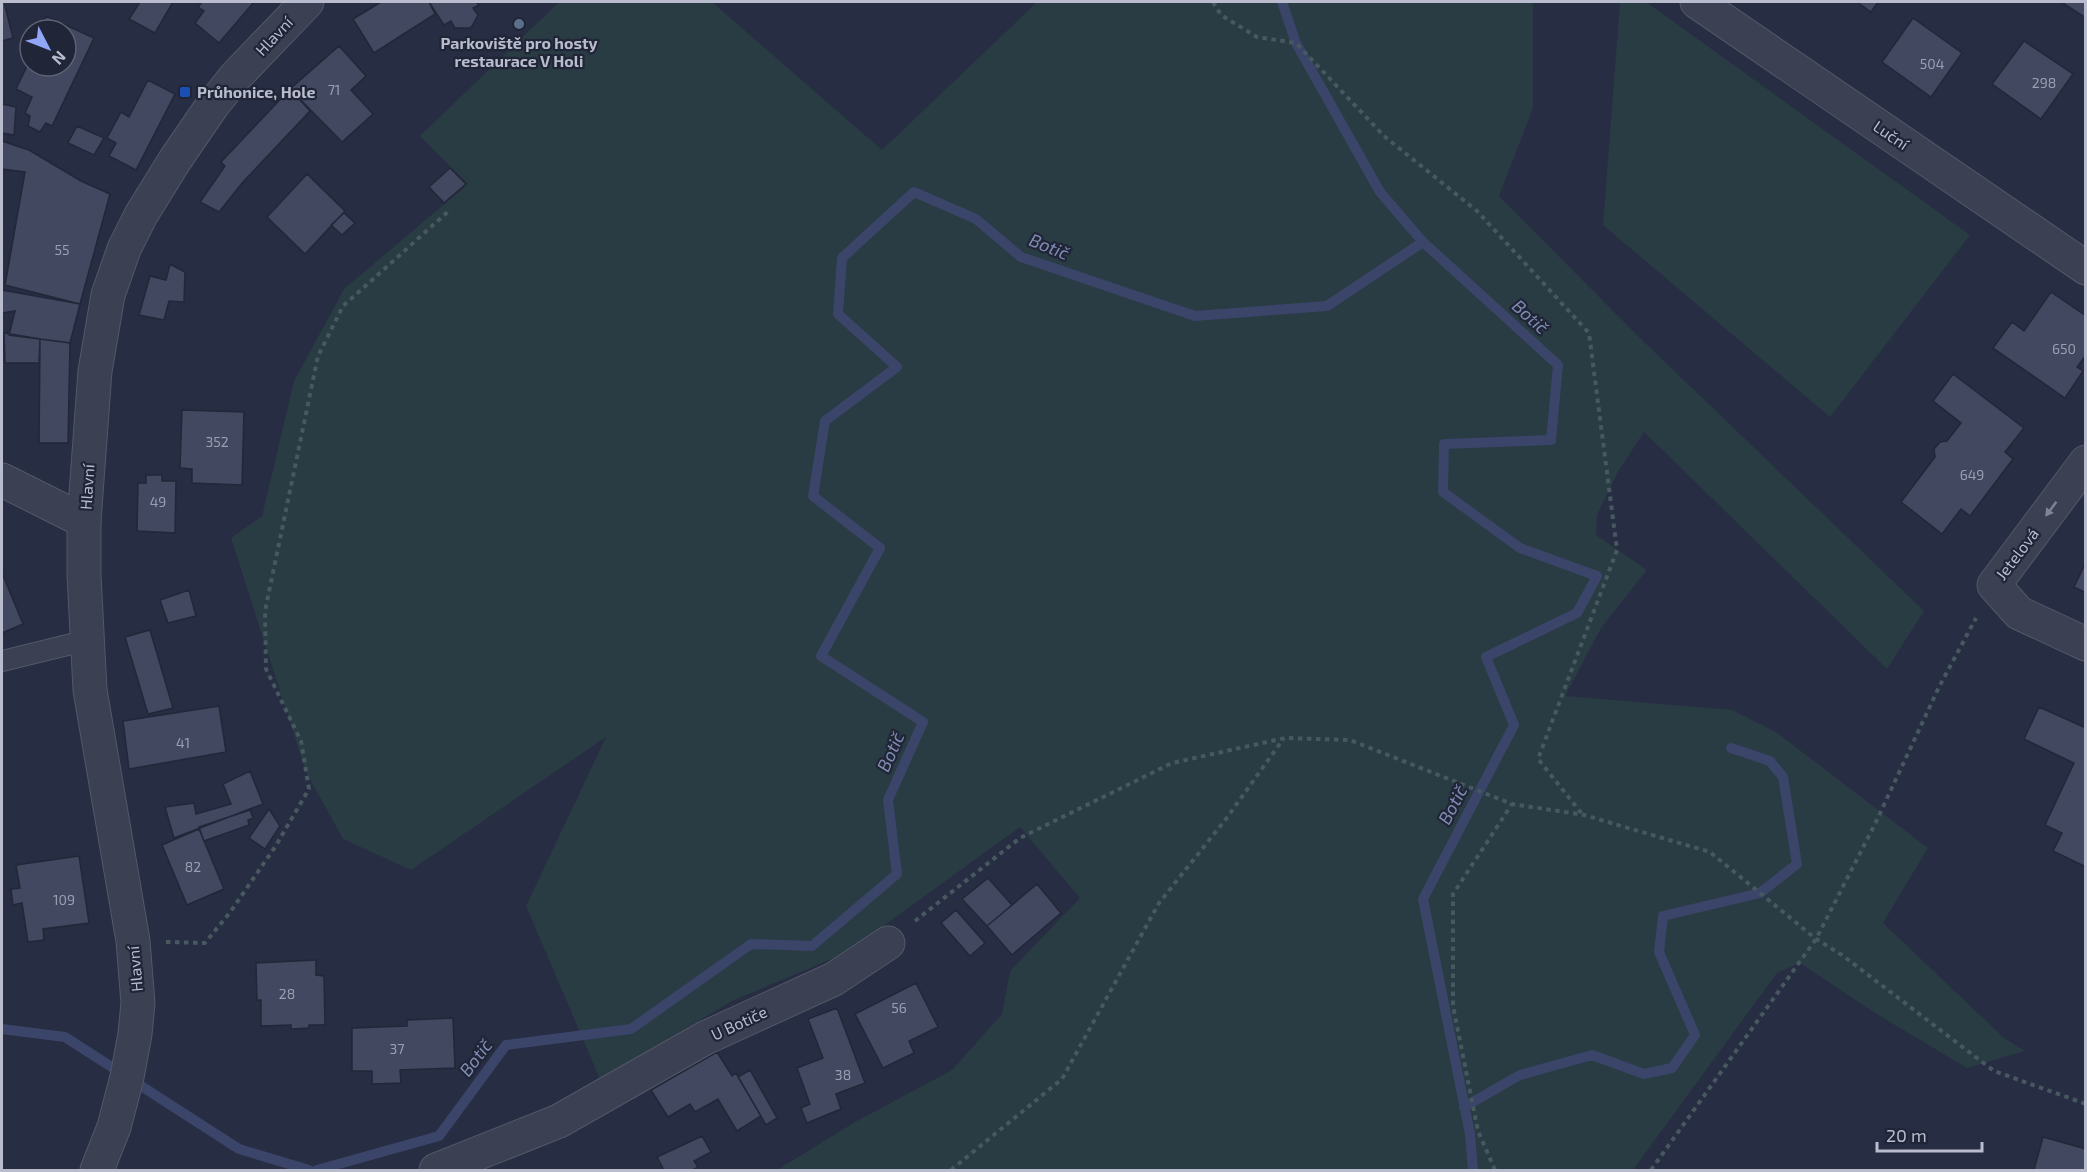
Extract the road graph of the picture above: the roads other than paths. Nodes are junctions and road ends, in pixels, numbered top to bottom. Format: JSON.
{"nodes":[{"id":1,"x":307,"y":2,"type":"edge"},
{"id":2,"x":1697,"y":2,"type":"edge"},
{"id":3,"x":2085,"y":268,"type":"edge"},
{"id":4,"x":2085,"y":462,"type":"edge"},
{"id":5,"x":2,"y":480,"type":"edge"},
{"id":6,"x":84,"y":522,"type":"junction"},
{"id":7,"x":87,"y":640,"type":"junction"},
{"id":8,"x":2085,"y":644,"type":"edge"},
{"id":9,"x":2,"y":660,"type":"edge"},
{"id":10,"x":888,"y":943,"type":"road end"},
{"id":11,"x":97,"y":1170,"type":"edge"},
{"id":12,"x":436,"y":1170,"type":"edge"}],
"edges":[{"from":1,"to":6,"type":"street","name":"Hlavní"},
{"from":2,"to":3,"type":"street","name":"Luční"},
{"from":4,"to":8,"type":"street","name":"Jetelová","one_way":true},
{"from":5,"to":6,"type":"street"},
{"from":6,"to":7,"type":"street","name":"Hlavní"},
{"from":7,"to":9,"type":"lane"},
{"from":7,"to":11,"type":"street","name":"Hlavní"},
{"from":10,"to":12,"type":"street","name":"U Botiče"}]}
